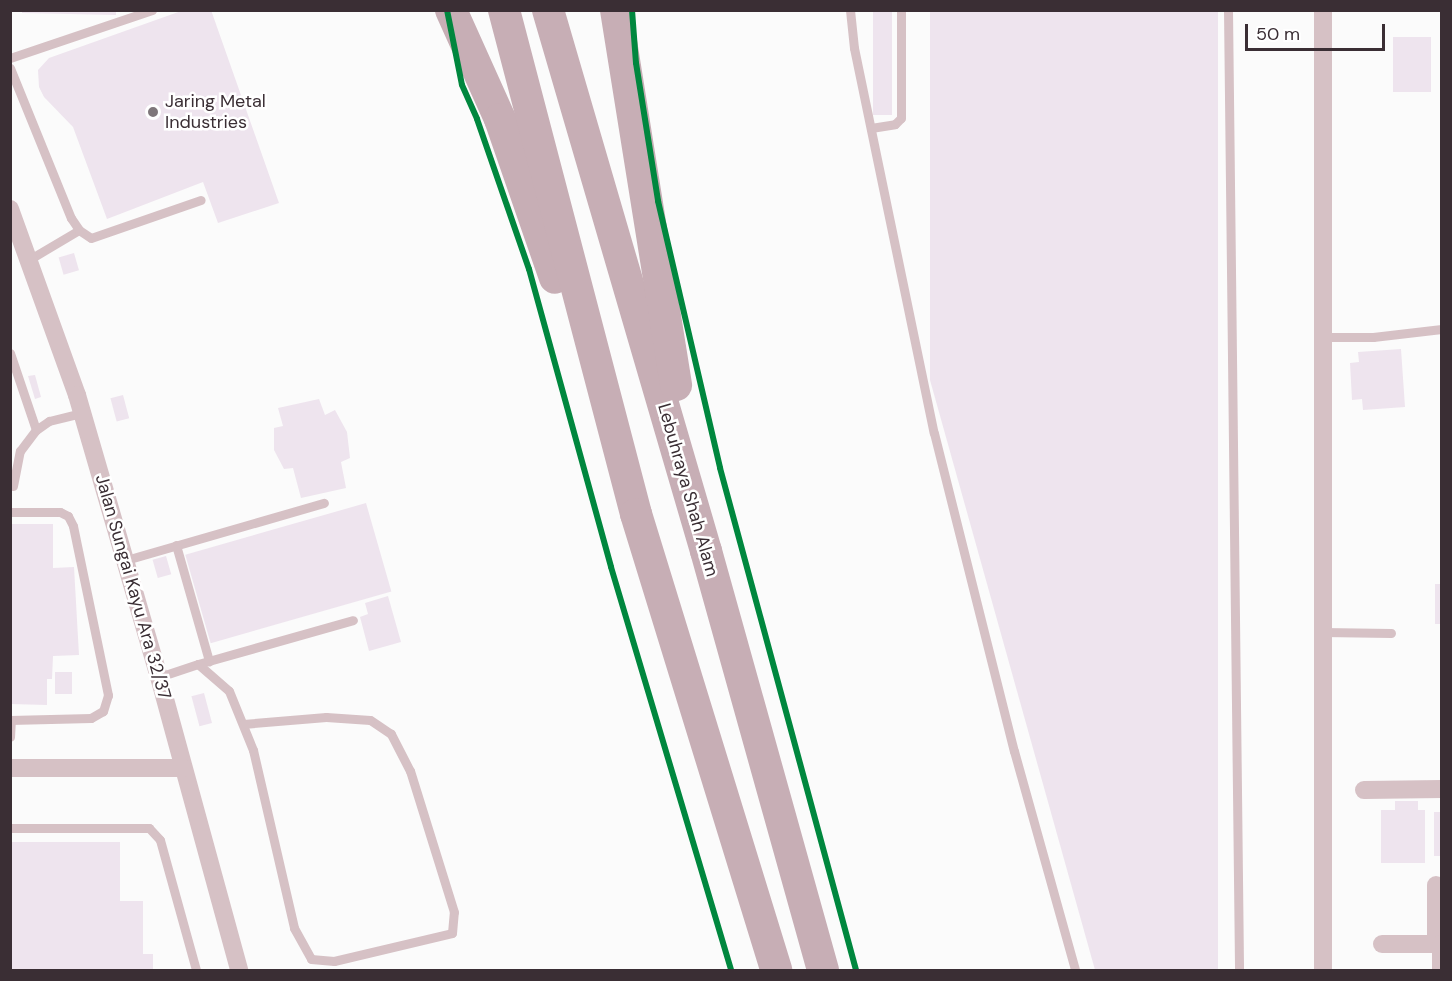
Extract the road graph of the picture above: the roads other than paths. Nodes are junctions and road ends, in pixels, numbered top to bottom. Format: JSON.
{"nodes":[{"id":1,"x":152,"y":10,"type":"edge"},
{"id":2,"x":451,"y":10,"type":"edge"},
{"id":3,"x":504,"y":10,"type":"edge"},
{"id":4,"x":548,"y":10,"type":"edge"},
{"id":5,"x":616,"y":10,"type":"edge"},
{"id":6,"x":850,"y":10,"type":"edge"},
{"id":7,"x":901,"y":10,"type":"edge"},
{"id":8,"x":1228,"y":10,"type":"edge"},
{"id":9,"x":1323,"y":10,"type":"edge"},
{"id":10,"x":10,"y":58,"type":"edge"},
{"id":11,"x":10,"y":68,"type":"edge"},
{"id":12,"x":871,"y":128,"type":"junction"},
{"id":13,"x":201,"y":200,"type":"dead end"},
{"id":14,"x":10,"y":209,"type":"edge"},
{"id":15,"x":79,"y":230,"type":"junction"},
{"id":16,"x":30,"y":259,"type":"junction"},
{"id":17,"x":1442,"y":330,"type":"edge"},
{"id":18,"x":1323,"y":337,"type":"junction"},
{"id":19,"x":10,"y":353,"type":"edge"},
{"id":20,"x":81,"y":413,"type":"junction"},
{"id":21,"x":36,"y":430,"type":"junction"},
{"id":22,"x":13,"y":486,"type":"dead end"},
{"id":23,"x":324,"y":503,"type":"dead end"},
{"id":24,"x":10,"y":512,"type":"edge"},
{"id":25,"x":636,"y":514,"type":"junction"},
{"id":26,"x":176,"y":545,"type":"junction"},
{"id":27,"x":706,"y":551,"type":"junction"},
{"id":28,"x":126,"y":560,"type":"junction"},
{"id":29,"x":354,"y":620,"type":"dead end"},
{"id":30,"x":1323,"y":632,"type":"junction"},
{"id":31,"x":1391,"y":633,"type":"dead end"},
{"id":32,"x":209,"y":661,"type":"junction"},
{"id":33,"x":198,"y":664,"type":"junction"},
{"id":34,"x":159,"y":677,"type":"junction"},
{"id":35,"x":11,"y":720,"type":"edge"},
{"id":36,"x":243,"y":724,"type":"junction"},
{"id":37,"x":10,"y":737,"type":"edge"},
{"id":38,"x":10,"y":768,"type":"edge"},
{"id":39,"x":183,"y":768,"type":"junction"},
{"id":40,"x":1442,"y":789,"type":"edge"},
{"id":41,"x":1364,"y":790,"type":"dead end"},
{"id":42,"x":10,"y":828,"type":"edge"},
{"id":43,"x":1436,"y":885,"type":"dead end"},
{"id":44,"x":1382,"y":944,"type":"dead end"},
{"id":45,"x":1439,"y":944,"type":"edge"},
{"id":46,"x":196,"y":970,"type":"edge"},
{"id":47,"x":239,"y":970,"type":"edge"},
{"id":48,"x":776,"y":970,"type":"edge"},
{"id":49,"x":823,"y":970,"type":"edge"},
{"id":50,"x":1076,"y":970,"type":"edge"},
{"id":51,"x":1239,"y":970,"type":"edge"},
{"id":52,"x":1323,"y":970,"type":"edge"},
{"id":53,"x":1441,"y":970,"type":"edge"}],
"edges":[{"from":1,"to":10,"type":"lane"},
{"from":2,"to":25,"type":"highway"},
{"from":3,"to":25,"type":"highway"},
{"from":4,"to":27,"type":"highway","name":"Lebuhraya Shah Alam"},
{"from":5,"to":27,"type":"highway"},
{"from":6,"to":12,"type":"lane"},
{"from":7,"to":12,"type":"lane"},
{"from":8,"to":51,"type":"lane"},
{"from":9,"to":18,"type":"street"},
{"from":11,"to":15,"type":"lane"},
{"from":12,"to":50,"type":"lane"},
{"from":13,"to":15,"type":"lane"},
{"from":14,"to":16,"type":"street","name":"Jalan Sungai Kayu Ara 32/37"},
{"from":15,"to":16,"type":"lane"},
{"from":16,"to":20,"type":"street","name":"Jalan Sungai Kayu Ara 32/37"},
{"from":17,"to":18,"type":"lane"},
{"from":18,"to":30,"type":"street"},
{"from":19,"to":21,"type":"lane"},
{"from":20,"to":21,"type":"lane"},
{"from":20,"to":28,"type":"street","name":"Jalan Sungai Kayu Ara 32/37"},
{"from":21,"to":22,"type":"lane"},
{"from":23,"to":26,"type":"lane"},
{"from":24,"to":35,"type":"lane"},
{"from":25,"to":48,"type":"highway"},
{"from":26,"to":28,"type":"lane"},
{"from":26,"to":32,"type":"lane"},
{"from":27,"to":49,"type":"highway","name":"Lebuhraya Shah Alam"},
{"from":28,"to":34,"type":"street","name":"Jalan Sungai Kayu Ara 32/37"},
{"from":29,"to":32,"type":"lane"},
{"from":30,"to":31,"type":"lane"},
{"from":30,"to":52,"type":"street"},
{"from":32,"to":33,"type":"lane"},
{"from":33,"to":34,"type":"lane"},
{"from":33,"to":36,"type":"lane"},
{"from":34,"to":39,"type":"street","name":"Jalan Sungai Kayu Ara 32/37"},
{"from":35,"to":37,"type":"lane"},
{"from":36,"to":36,"type":"lane"},
{"from":38,"to":39,"type":"street"},
{"from":39,"to":47,"type":"street","name":"Jalan Sungai Kayu Ara 32/37"},
{"from":40,"to":41,"type":"street"},
{"from":42,"to":46,"type":"lane"},
{"from":43,"to":45,"type":"street"},
{"from":44,"to":45,"type":"street"},
{"from":45,"to":53,"type":"street"}]}
